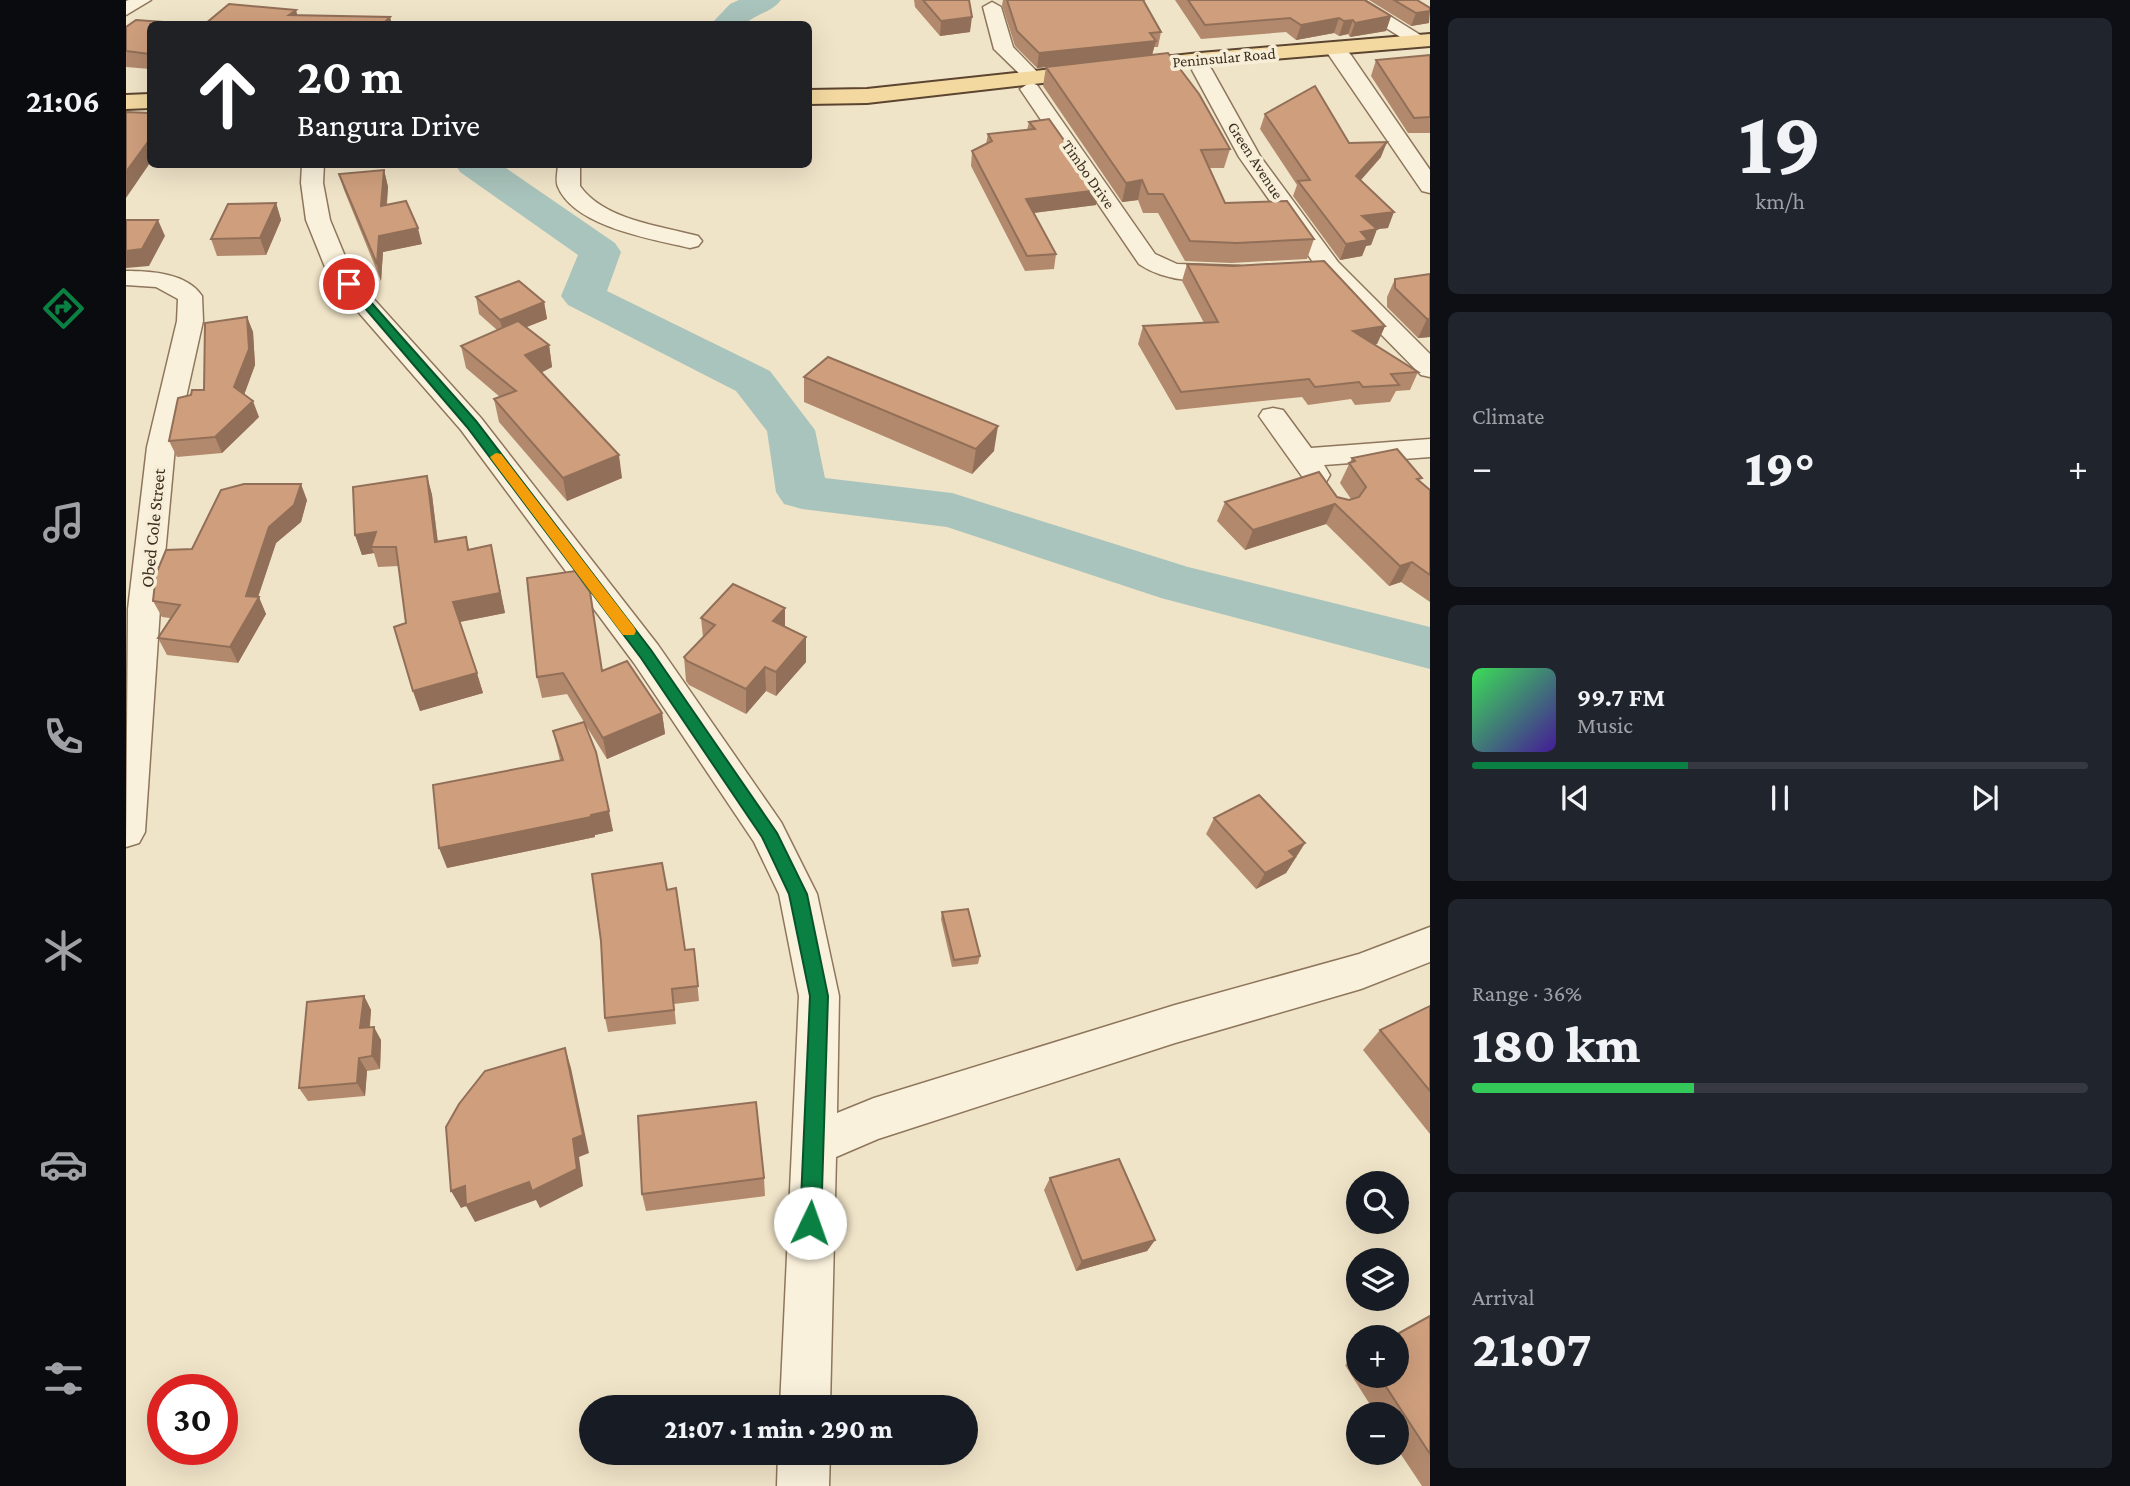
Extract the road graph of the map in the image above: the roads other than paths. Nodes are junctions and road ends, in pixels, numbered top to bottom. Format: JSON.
{"nodes":[{"id":1,"x":142,"y":0,"type":"edge"},
{"id":2,"x":1351,"y":0,"type":"edge"},
{"id":3,"x":992,"y":7,"type":"dead end"},
{"id":4,"x":126,"y":9,"type":"edge"},
{"id":5,"x":1426,"y":44,"type":"edge"},
{"id":6,"x":1339,"y":53,"type":"junction"},
{"id":7,"x":1202,"y":70,"type":"junction"},
{"id":8,"x":1031,"y":83,"type":"junction"},
{"id":9,"x":126,"y":89,"type":"edge"},
{"id":10,"x":147,"y":89,"type":"edge"},
{"id":11,"x":812,"y":97,"type":"edge"},
{"id":12,"x":147,"y":101,"type":"edge"},
{"id":13,"x":126,"y":102,"type":"edge"},
{"id":14,"x":812,"y":108,"type":"edge"},
{"id":15,"x":313,"y":168,"type":"edge"},
{"id":16,"x":569,"y":168,"type":"edge"},
{"id":17,"x":1430,"y":186,"type":"edge"},
{"id":18,"x":690,"y":241,"type":"dead end"},
{"id":19,"x":1329,"y":267,"type":"junction"},
{"id":20,"x":1304,"y":268,"type":"edge"},
{"id":21,"x":1252,"y":270,"type":"edge"},
{"id":22,"x":126,"y":278,"type":"edge"},
{"id":23,"x":1430,"y":369,"type":"edge"},
{"id":24,"x":1273,"y":415,"type":"dead end"},
{"id":25,"x":1430,"y":448,"type":"edge"},
{"id":26,"x":1303,"y":458,"type":"junction"},
{"id":27,"x":1332,"y":498,"type":"edge"},
{"id":28,"x":126,"y":832,"type":"edge"},
{"id":29,"x":1430,"y":944,"type":"edge"},
{"id":30,"x":815,"y":1144,"type":"junction"},
{"id":31,"x":805,"y":1395,"type":"edge"},
{"id":32,"x":804,"y":1465,"type":"edge"},
{"id":33,"x":803,"y":1486,"type":"edge"}],
"edges":[{"from":1,"to":4,"type":"street"},
{"from":2,"to":5,"type":"street"},
{"from":3,"to":8,"type":"street","name":"Timbo Drive"},
{"from":5,"to":6,"type":"main road","name":"Peninsular Road"},
{"from":6,"to":7,"type":"main road","name":"Peninsular Road"},
{"from":6,"to":8,"type":"main road","name":"Peninsular Road"},
{"from":6,"to":17,"type":"street"},
{"from":7,"to":8,"type":"main road","name":"Peninsular Road"},
{"from":7,"to":19,"type":"street","name":"Green Avenue"},
{"from":8,"to":11,"type":"main road","name":"Peninsular Road"},
{"from":8,"to":14,"type":"main road","name":"Peninsular Road"},
{"from":8,"to":21,"type":"street","name":"Timbo Drive"},
{"from":9,"to":10,"type":"main road"},
{"from":12,"to":13,"type":"main road"},
{"from":15,"to":30,"type":"street"},
{"from":16,"to":18,"type":"street"},
{"from":19,"to":20,"type":"street"},
{"from":19,"to":23,"type":"street","name":"Green Avenue"},
{"from":22,"to":28,"type":"street","name":"Obed Cole Street"},
{"from":24,"to":26,"type":"street"},
{"from":25,"to":26,"type":"street"},
{"from":26,"to":27,"type":"street"},
{"from":29,"to":30,"type":"street"},
{"from":30,"to":31,"type":"street"},
{"from":32,"to":33,"type":"street"}]}
